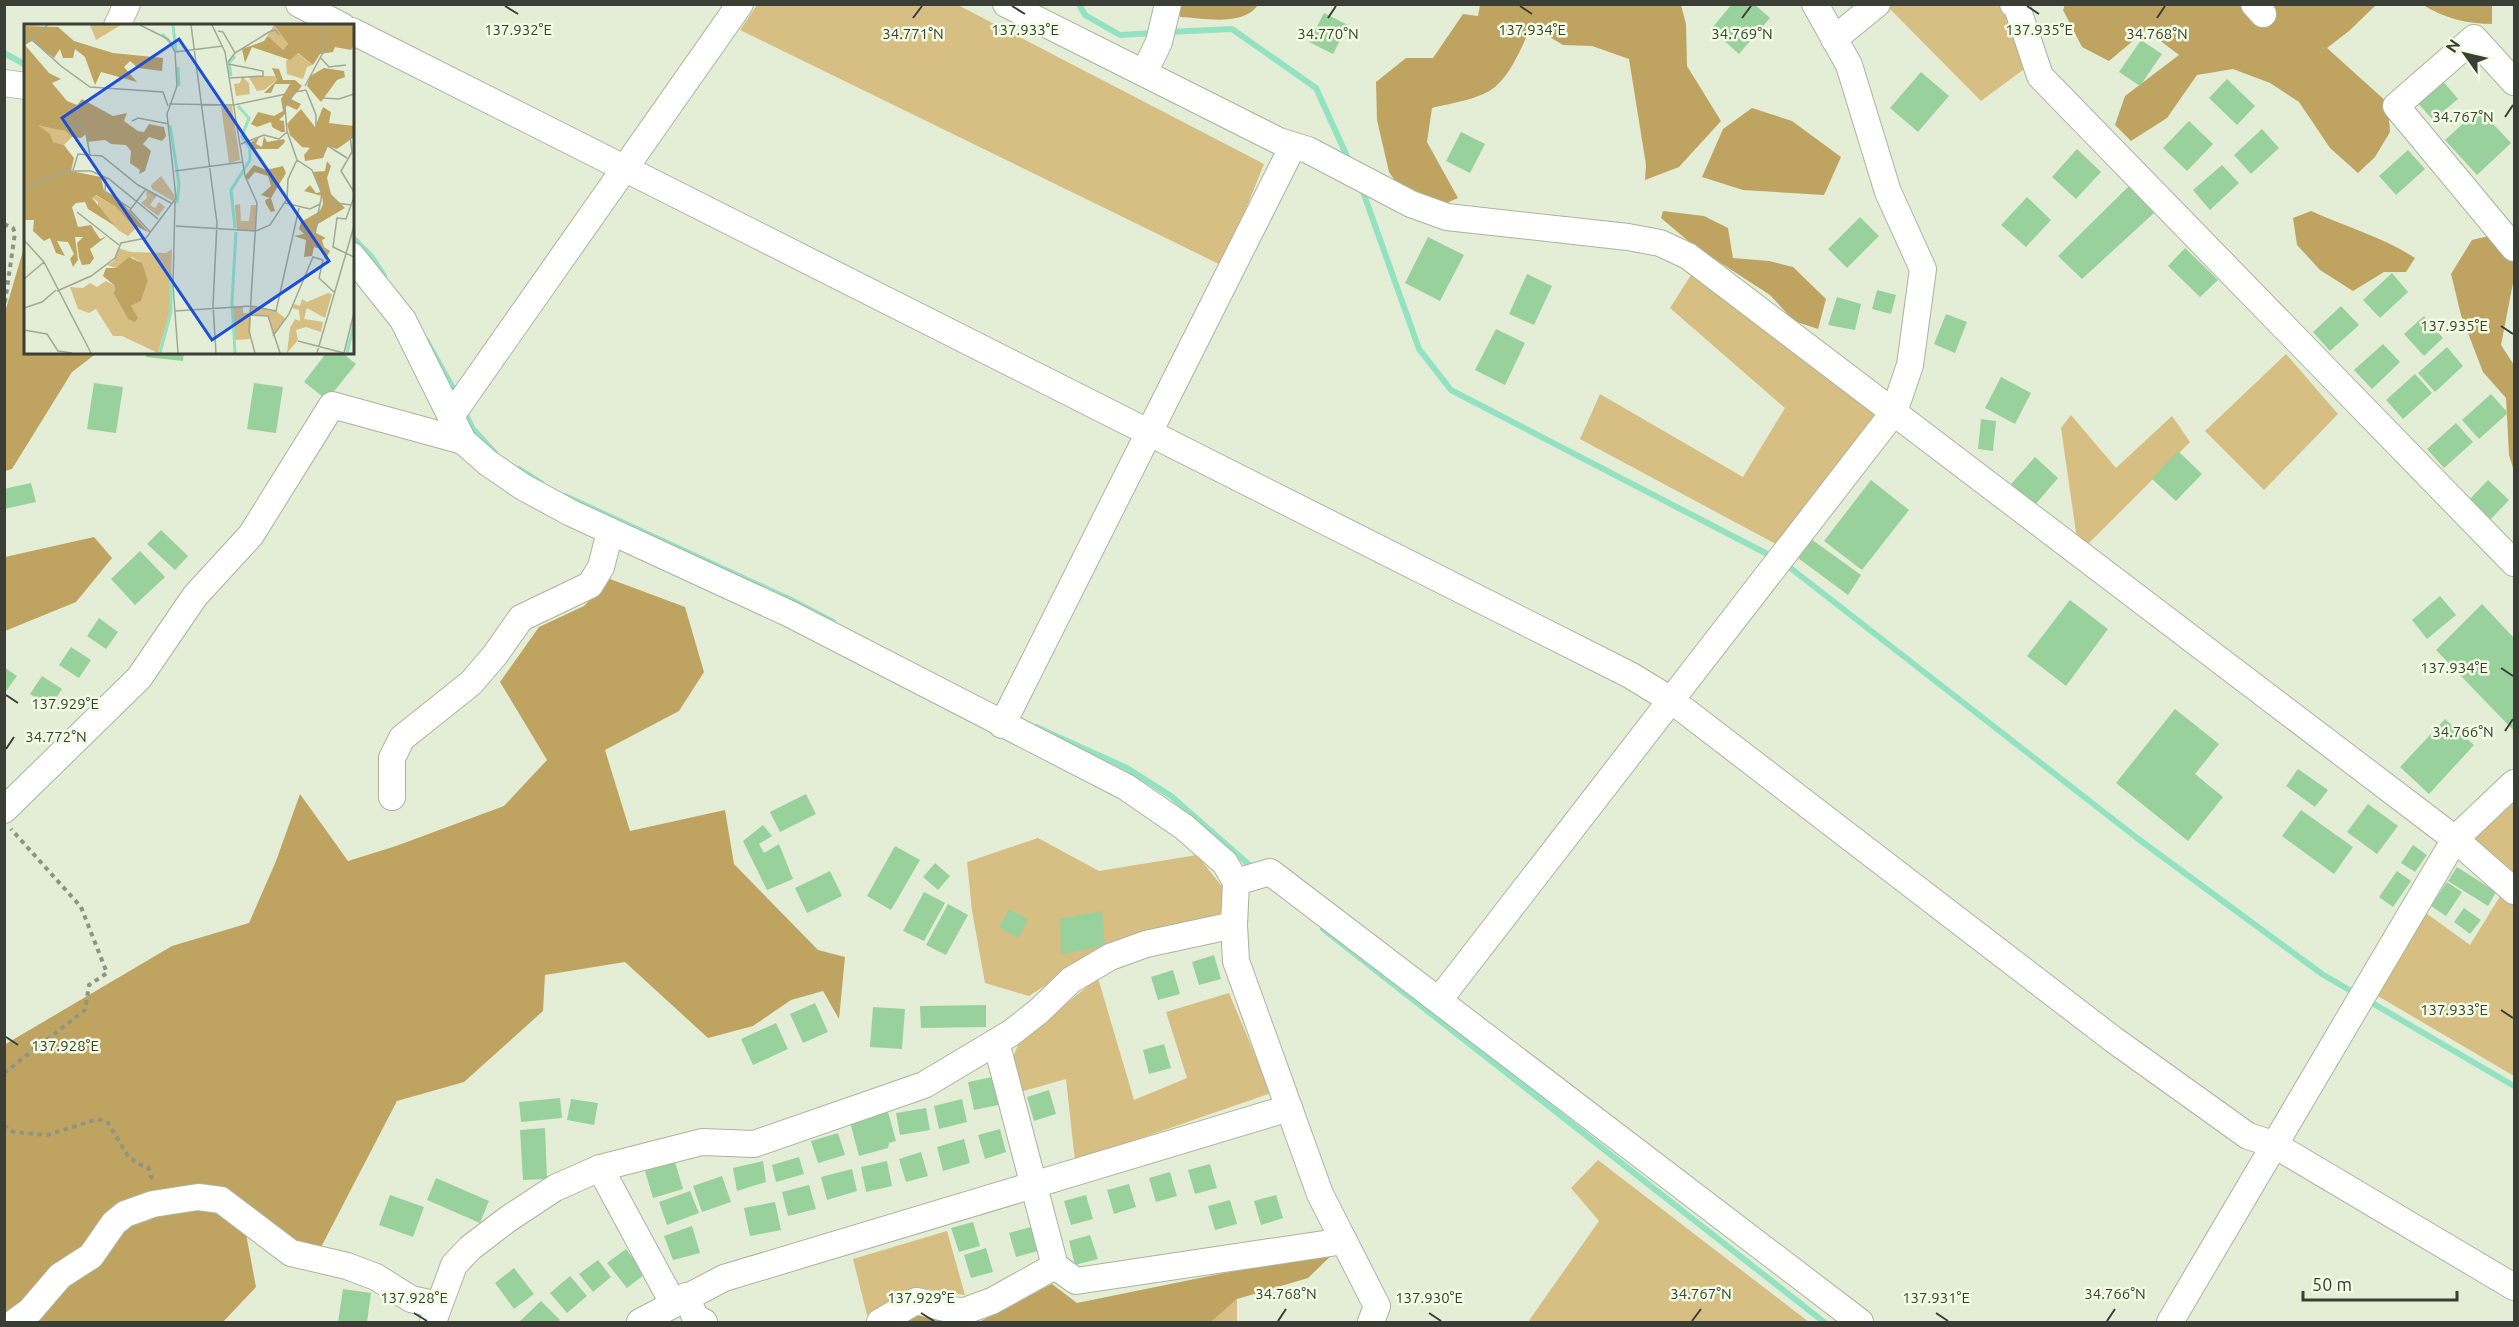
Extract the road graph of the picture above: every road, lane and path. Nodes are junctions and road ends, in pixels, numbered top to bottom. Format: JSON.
{"nodes":[{"id":1,"x":127,"y":4,"type":"edge"},
{"id":2,"x":300,"y":4,"type":"edge"},
{"id":3,"x":740,"y":4,"type":"edge"},
{"id":4,"x":1006,"y":4,"type":"edge"},
{"id":5,"x":1168,"y":4,"type":"edge"},
{"id":6,"x":1815,"y":4,"type":"edge"},
{"id":7,"x":1877,"y":4,"type":"edge"},
{"id":8,"x":2013,"y":4,"type":"edge"},
{"id":9,"x":118,"y":24,"type":"edge"},
{"id":10,"x":338,"y":24,"type":"edge"},
{"id":11,"x":354,"y":32,"type":"edge"},
{"id":12,"x":1834,"y":39,"type":"junction"},
{"id":13,"x":1144,"y":73,"type":"junction"},
{"id":14,"x":2514,"y":82,"type":"edge"},
{"id":15,"x":4,"y":83,"type":"edge"},
{"id":16,"x":24,"y":86,"type":"edge"},
{"id":17,"x":1293,"y":146,"type":"junction"},
{"id":18,"x":627,"y":168,"type":"junction"},
{"id":19,"x":4,"y":224,"type":"edge"},
{"id":20,"x":2514,"y":248,"type":"edge"},
{"id":21,"x":354,"y":258,"type":"edge"},
{"id":22,"x":4,"y":309,"type":"edge"},
{"id":23,"x":1894,"y":412,"type":"junction"},
{"id":24,"x":451,"y":416,"type":"junction"},
{"id":25,"x":1151,"y":432,"type":"junction"},
{"id":26,"x":463,"y":441,"type":"junction"},
{"id":27,"x":610,"y":532,"type":"junction"},
{"id":28,"x":2514,"y":563,"type":"edge"},
{"id":29,"x":1671,"y":700,"type":"junction"},
{"id":30,"x":1002,"y":724,"type":"junction"},
{"id":31,"x":2514,"y":783,"type":"edge"},
{"id":32,"x":392,"y":797,"type":"dead end"},
{"id":33,"x":4,"y":810,"type":"edge"},
{"id":34,"x":4,"y":822,"type":"edge"},
{"id":35,"x":2455,"y":839,"type":"junction"},
{"id":36,"x":1236,"y":882,"type":"junction"},
{"id":37,"x":2514,"y":891,"type":"edge"},
{"id":38,"x":1234,"y":925,"type":"junction"},
{"id":39,"x":1439,"y":1000,"type":"junction"},
{"id":40,"x":996,"y":1042,"type":"junction"},
{"id":41,"x":4,"y":1073,"type":"edge"},
{"id":42,"x":1289,"y":1108,"type":"junction"},
{"id":43,"x":4,"y":1125,"type":"edge"},
{"id":44,"x":2273,"y":1144,"type":"junction"},
{"id":45,"x":600,"y":1168,"type":"junction"},
{"id":46,"x":159,"y":1183,"type":"dead end"},
{"id":47,"x":1034,"y":1186,"type":"junction"},
{"id":48,"x":1344,"y":1241,"type":"junction"},
{"id":49,"x":1055,"y":1266,"type":"junction"},
{"id":50,"x":2514,"y":1287,"type":"edge"},
{"id":51,"x":680,"y":1300,"type":"junction"},
{"id":52,"x":435,"y":1314,"type":"edge"},
{"id":53,"x":15,"y":1323,"type":"edge"},
{"id":54,"x":640,"y":1323,"type":"edge"},
{"id":55,"x":704,"y":1323,"type":"edge"},
{"id":56,"x":880,"y":1323,"type":"edge"},
{"id":57,"x":1371,"y":1323,"type":"edge"},
{"id":58,"x":1860,"y":1323,"type":"edge"},
{"id":59,"x":2170,"y":1323,"type":"edge"}],
"edges":[{"from":1,"to":9,"type":"street"},
{"from":2,"to":10,"type":"street"},
{"from":3,"to":18,"type":"street"},
{"from":4,"to":13,"type":"street"},
{"from":5,"to":13,"type":"street"},
{"from":6,"to":12,"type":"street"},
{"from":7,"to":12,"type":"street"},
{"from":8,"to":28,"type":"street"},
{"from":11,"to":18,"type":"street"},
{"from":12,"to":23,"type":"street"},
{"from":13,"to":17,"type":"street"},
{"from":14,"to":20,"type":"street"},
{"from":15,"to":16,"type":"street"},
{"from":17,"to":23,"type":"street"},
{"from":17,"to":25,"type":"street"},
{"from":18,"to":24,"type":"street"},
{"from":18,"to":25,"type":"street"},
{"from":19,"to":22,"type":"path"},
{"from":21,"to":24,"type":"street"},
{"from":23,"to":29,"type":"street"},
{"from":23,"to":35,"type":"street"},
{"from":24,"to":26,"type":"street"},
{"from":25,"to":29,"type":"street"},
{"from":25,"to":30,"type":"street"},
{"from":26,"to":27,"type":"street"},
{"from":26,"to":33,"type":"street"},
{"from":27,"to":30,"type":"street"},
{"from":27,"to":32,"type":"street"},
{"from":29,"to":39,"type":"street"},
{"from":29,"to":44,"type":"street"},
{"from":30,"to":36,"type":"street"},
{"from":31,"to":35,"type":"street"},
{"from":34,"to":41,"type":"path"},
{"from":35,"to":37,"type":"street"},
{"from":35,"to":44,"type":"street"},
{"from":36,"to":38,"type":"street"},
{"from":36,"to":39,"type":"street"},
{"from":38,"to":40,"type":"street"},
{"from":38,"to":42,"type":"street"},
{"from":39,"to":58,"type":"street"},
{"from":40,"to":45,"type":"street"},
{"from":40,"to":47,"type":"street"},
{"from":42,"to":47,"type":"street"},
{"from":42,"to":48,"type":"street"},
{"from":43,"to":46,"type":"path"},
{"from":44,"to":50,"type":"street"},
{"from":44,"to":59,"type":"street"},
{"from":45,"to":51,"type":"street"},
{"from":45,"to":52,"type":"street"},
{"from":47,"to":49,"type":"street"},
{"from":47,"to":51,"type":"street"},
{"from":48,"to":49,"type":"street"},
{"from":48,"to":57,"type":"street"},
{"from":49,"to":56,"type":"street"},
{"from":51,"to":54,"type":"street"},
{"from":51,"to":55,"type":"street"},
{"from":52,"to":53,"type":"street"}]}
